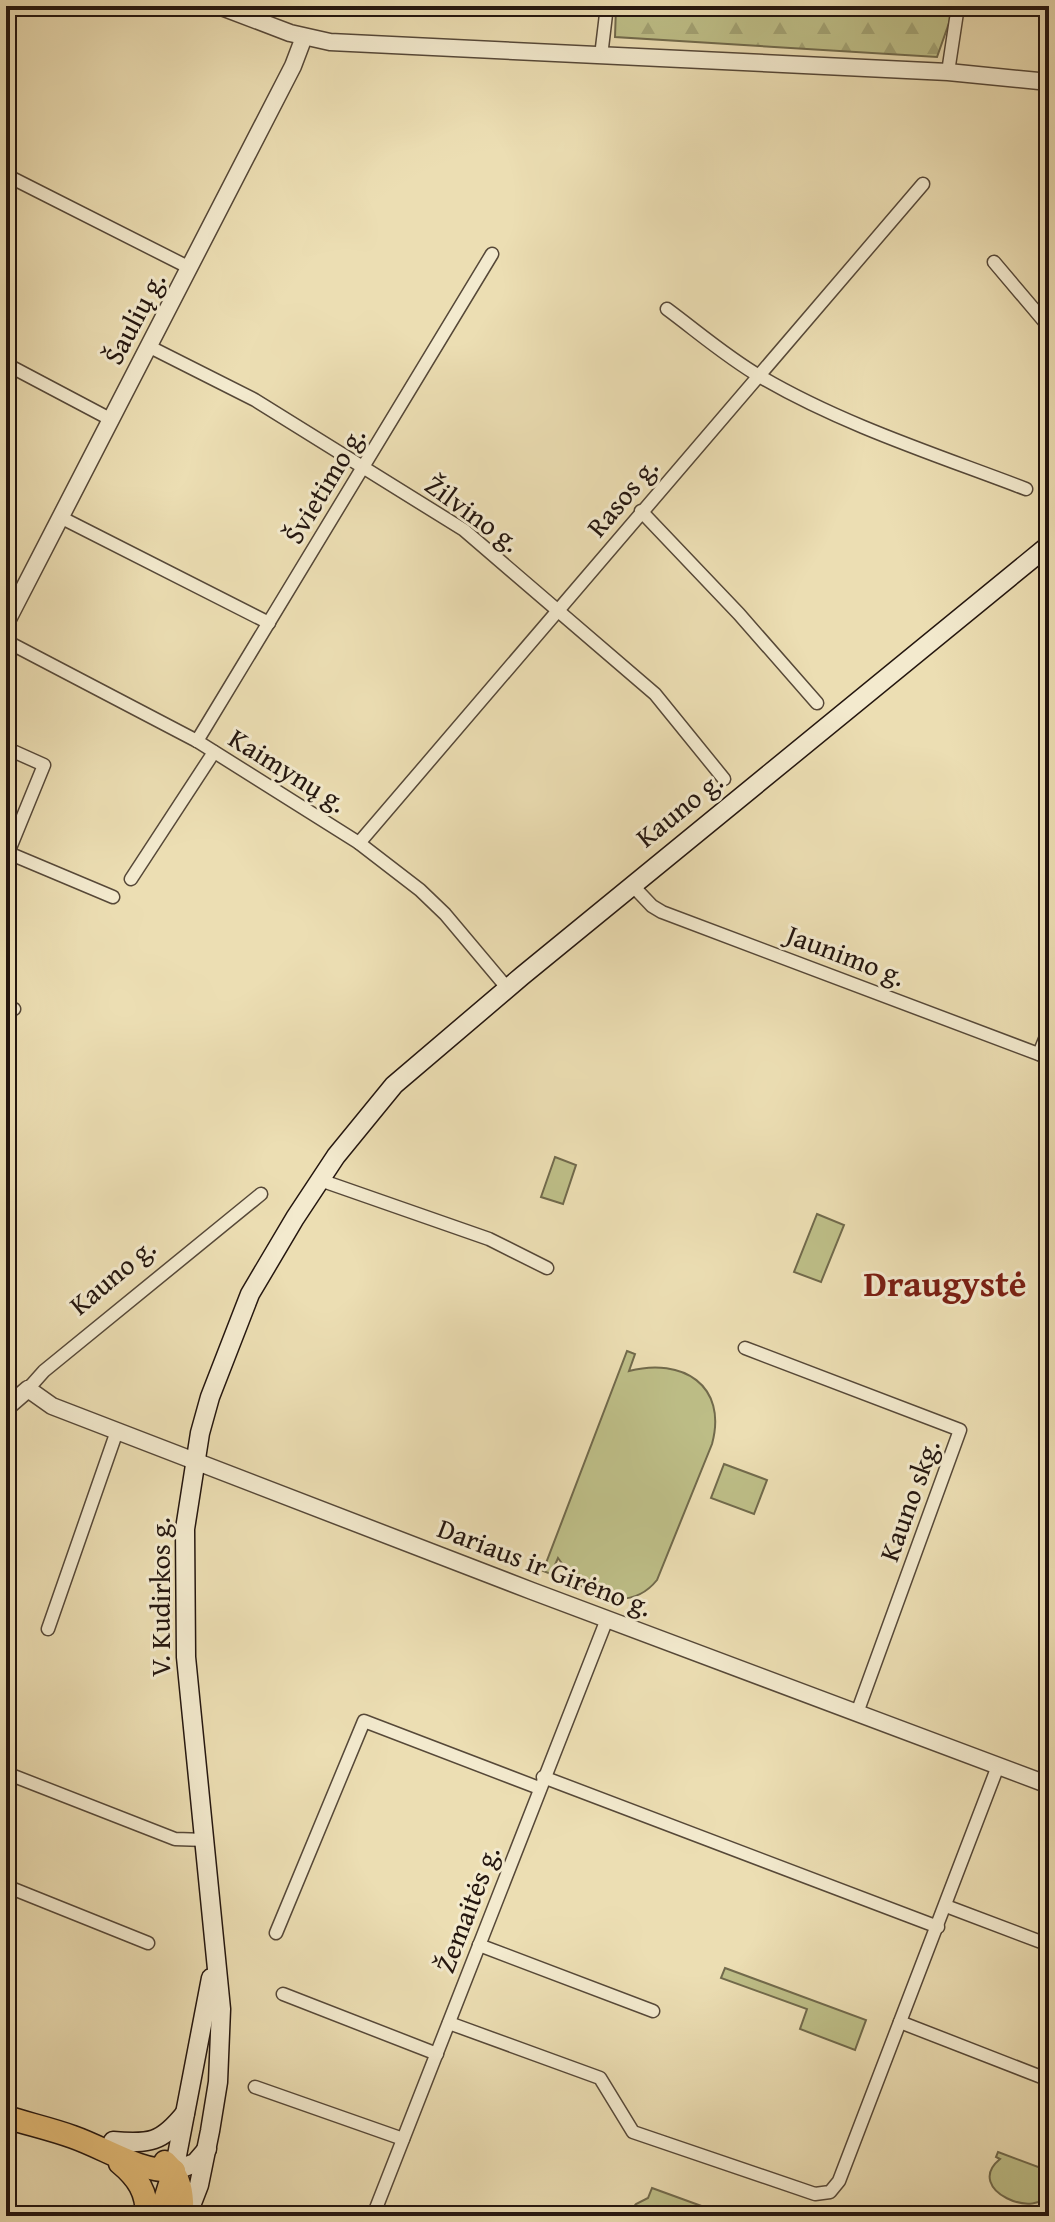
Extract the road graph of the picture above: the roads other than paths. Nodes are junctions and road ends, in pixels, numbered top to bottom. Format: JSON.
{"nodes":[{"id":1,"x":219,"y":6,"type":"edge"},
{"id":2,"x":607,"y":6,"type":"edge"},
{"id":3,"x":958,"y":6,"type":"edge"},
{"id":4,"x":304,"y":37,"type":"junction"},
{"id":5,"x":601,"y":56,"type":"junction"},
{"id":6,"x":948,"y":72,"type":"junction"},
{"id":7,"x":1049,"y":82,"type":"edge"},
{"id":8,"x":6,"y":175,"type":"edge"},
{"id":9,"x":923,"y":184,"type":"dead end"},
{"id":10,"x":492,"y":254,"type":"dead end"},
{"id":11,"x":994,"y":262,"type":"dead end"},
{"id":12,"x":190,"y":268,"type":"junction"},
{"id":13,"x":667,"y":309,"type":"dead end"},
{"id":14,"x":1049,"y":327,"type":"edge"},
{"id":15,"x":148,"y":346,"type":"junction"},
{"id":16,"x":6,"y":364,"type":"edge"},
{"id":17,"x":759,"y":376,"type":"junction"},
{"id":18,"x":110,"y":419,"type":"junction"},
{"id":19,"x":363,"y":467,"type":"junction"},
{"id":20,"x":1026,"y":489,"type":"dead end"},
{"id":21,"x":641,"y":511,"type":"junction"},
{"id":22,"x":60,"y":517,"type":"junction"},
{"id":23,"x":1049,"y":545,"type":"edge"},
{"id":24,"x":558,"y":610,"type":"junction"},
{"id":25,"x":6,"y":623,"type":"edge"},
{"id":26,"x":269,"y":623,"type":"junction"},
{"id":27,"x":6,"y":641,"type":"edge"},
{"id":28,"x":817,"y":703,"type":"dead end"},
{"id":29,"x":197,"y":741,"type":"junction"},
{"id":30,"x":6,"y":748,"type":"edge"},
{"id":31,"x":214,"y":752,"type":"junction"},
{"id":32,"x":724,"y":779,"type":"dead end"},
{"id":33,"x":359,"y":843,"type":"junction"},
{"id":34,"x":7,"y":852,"type":"edge"},
{"id":35,"x":131,"y":879,"type":"dead end"},
{"id":36,"x":633,"y":886,"type":"junction"},
{"id":37,"x":113,"y":897,"type":"dead end"},
{"id":38,"x":508,"y":989,"type":"junction"},
{"id":39,"x":1049,"y":1029,"type":"edge"},
{"id":40,"x":1044,"y":1056,"type":"edge"},
{"id":41,"x":356,"y":1129,"type":"joint"},
{"id":42,"x":320,"y":1180,"type":"junction"},
{"id":43,"x":261,"y":1194,"type":"dead end"},
{"id":44,"x":547,"y":1268,"type":"dead end"},
{"id":45,"x":745,"y":1348,"type":"dead end"},
{"id":46,"x":28,"y":1389,"type":"junction"},
{"id":47,"x":6,"y":1408,"type":"edge"},
{"id":48,"x":117,"y":1431,"type":"junction"},
{"id":49,"x":195,"y":1460,"type":"junction"},
{"id":50,"x":607,"y":1619,"type":"junction"},
{"id":51,"x":48,"y":1629,"type":"dead end"},
{"id":52,"x":857,"y":1713,"type":"junction"},
{"id":53,"x":998,"y":1766,"type":"junction"},
{"id":54,"x":6,"y":1773,"type":"edge"},
{"id":55,"x":541,"y":1782,"type":"junction"},
{"id":56,"x":1049,"y":1785,"type":"edge"},
{"id":57,"x":206,"y":1840,"type":"junction"},
{"id":58,"x":6,"y":1886,"type":"edge"},
{"id":59,"x":946,"y":1906,"type":"junction"},
{"id":60,"x":938,"y":1927,"type":"junction"},
{"id":61,"x":276,"y":1933,"type":"dead end"},
{"id":62,"x":148,"y":1943,"type":"dead end"},
{"id":63,"x":479,"y":1945,"type":"junction"},
{"id":64,"x":1049,"y":1945,"type":"edge"},
{"id":65,"x":215,"y":1960,"type":"junction"},
{"id":66,"x":283,"y":1994,"type":"dead end"},
{"id":67,"x":653,"y":2011,"type":"dead end"},
{"id":68,"x":900,"y":2022,"type":"junction"},
{"id":69,"x":449,"y":2023,"type":"junction"},
{"id":70,"x":437,"y":2054,"type":"junction"},
{"id":71,"x":1049,"y":2080,"type":"edge"},
{"id":72,"x":255,"y":2087,"type":"dead end"},
{"id":73,"x":186,"y":2111,"type":"junction"},
{"id":74,"x":6,"y":2117,"type":"edge"},
{"id":75,"x":403,"y":2139,"type":"junction"},
{"id":76,"x":111,"y":2148,"type":"junction"},
{"id":77,"x":207,"y":2149,"type":"junction"},
{"id":78,"x":174,"y":2171,"type":"junction"},
{"id":79,"x":147,"y":2216,"type":"edge"},
{"id":80,"x":160,"y":2216,"type":"edge"},
{"id":81,"x":185,"y":2216,"type":"edge"},
{"id":82,"x":373,"y":2216,"type":"edge"}],
"edges":[{"from":1,"to":4,"type":"street"},
{"from":2,"to":5,"type":"street"},
{"from":3,"to":6,"type":"street"},
{"from":4,"to":5,"type":"street"},
{"from":4,"to":12,"type":"street","name":"Šaulių g."},
{"from":5,"to":6,"type":"street"},
{"from":6,"to":7,"type":"street"},
{"from":8,"to":12,"type":"street"},
{"from":9,"to":17,"type":"street","name":"Rasos g."},
{"from":10,"to":19,"type":"street","name":"Švietimo g."},
{"from":11,"to":14,"type":"street"},
{"from":12,"to":15,"type":"street","name":"Šaulių g."},
{"from":13,"to":17,"type":"street"},
{"from":15,"to":18,"type":"street","name":"Šaulių g."},
{"from":15,"to":19,"type":"street","name":"Žilvino g."},
{"from":16,"to":18,"type":"street"},
{"from":17,"to":20,"type":"street"},
{"from":17,"to":21,"type":"street","name":"Rasos g."},
{"from":18,"to":22,"type":"street","name":"Šaulių g."},
{"from":19,"to":24,"type":"street","name":"Žilvino g."},
{"from":19,"to":26,"type":"street","name":"Švietimo g."},
{"from":21,"to":24,"type":"street","name":"Rasos g."},
{"from":21,"to":28,"type":"street"},
{"from":22,"to":25,"type":"street","name":"Šaulių g."},
{"from":22,"to":26,"type":"street"},
{"from":23,"to":36,"type":"main road","name":"Kauno g."},
{"from":24,"to":32,"type":"street","name":"Žilvino g."},
{"from":24,"to":33,"type":"street","name":"Rasos g."},
{"from":26,"to":29,"type":"street","name":"Švietimo g."},
{"from":27,"to":29,"type":"street","name":"Kaimynų g."},
{"from":29,"to":31,"type":"street","name":"Kaimynų g."},
{"from":30,"to":34,"type":"street"},
{"from":31,"to":33,"type":"street","name":"Kaimynų g."},
{"from":31,"to":35,"type":"street"},
{"from":33,"to":38,"type":"street","name":"Kaimynų g."},
{"from":34,"to":37,"type":"street"},
{"from":36,"to":38,"type":"main road","name":"Kauno g."},
{"from":36,"to":40,"type":"street","name":"Jaunimo g."},
{"from":38,"to":41,"type":"main road","name":"Kauno g."},
{"from":39,"to":40,"type":"street"},
{"from":41,"to":42,"type":"main road","name":"V. Kudirkos g."},
{"from":42,"to":44,"type":"street"},
{"from":42,"to":49,"type":"main road","name":"V. Kudirkos g."},
{"from":43,"to":46,"type":"street","name":"Kauno g."},
{"from":45,"to":52,"type":"street","name":"Kauno skg."},
{"from":46,"to":47,"type":"street","name":"Kauno g."},
{"from":46,"to":48,"type":"street","name":"Dariaus ir Girėno g."},
{"from":48,"to":49,"type":"street","name":"Dariaus ir Girėno g."},
{"from":48,"to":51,"type":"street"},
{"from":49,"to":50,"type":"street","name":"Dariaus ir Girėno g."},
{"from":49,"to":57,"type":"main road","name":"V. Kudirkos g."},
{"from":50,"to":52,"type":"street","name":"Dariaus ir Girėno g."},
{"from":50,"to":55,"type":"street","name":"Žemaitės g."},
{"from":52,"to":53,"type":"street","name":"Dariaus ir Girėno g."},
{"from":53,"to":56,"type":"street","name":"Dariaus ir Girėno g."},
{"from":53,"to":59,"type":"street"},
{"from":54,"to":57,"type":"street"},
{"from":55,"to":60,"type":"street"},
{"from":55,"to":61,"type":"street"},
{"from":55,"to":63,"type":"street","name":"Žemaitės g."},
{"from":57,"to":65,"type":"main road","name":"V. Kudirkos g."},
{"from":58,"to":62,"type":"street"},
{"from":59,"to":60,"type":"street"},
{"from":59,"to":64,"type":"street"},
{"from":60,"to":68,"type":"street"},
{"from":63,"to":67,"type":"street"},
{"from":63,"to":69,"type":"street","name":"Žemaitės g."},
{"from":65,"to":73,"type":"main road","name":"V. Kudirkos g."},
{"from":65,"to":77,"type":"main road","name":"V. Kudirkos g."},
{"from":66,"to":70,"type":"street"},
{"from":68,"to":69,"type":"street"},
{"from":68,"to":71,"type":"street"},
{"from":69,"to":70,"type":"street","name":"Žemaitės g."},
{"from":70,"to":75,"type":"street","name":"Žemaitės g."},
{"from":72,"to":75,"type":"street"},
{"from":73,"to":76,"type":"main road"},
{"from":73,"to":78,"type":"main road","name":"V. Kudirkos g."},
{"from":74,"to":76,"type":"highway"},
{"from":75,"to":82,"type":"street","name":"Žemaitės g."},
{"from":76,"to":78,"type":"highway"},
{"from":76,"to":79,"type":"highway"},
{"from":77,"to":78,"type":"main road"},
{"from":77,"to":81,"type":"main road","name":"V. Kudirkos g."},
{"from":78,"to":80,"type":"highway"},
{"from":78,"to":81,"type":"highway"}]}
